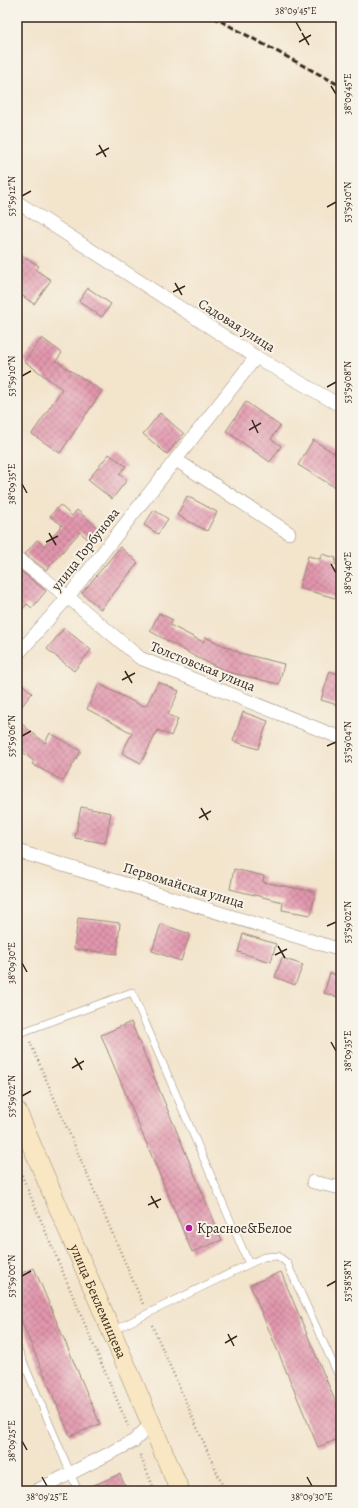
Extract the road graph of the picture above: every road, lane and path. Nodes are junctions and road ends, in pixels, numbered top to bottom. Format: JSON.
{"nodes":[{"id":1,"x":17,"y":202,"type":"edge"},
{"id":2,"x":256,"y":357,"type":"junction"},
{"id":3,"x":341,"y":406,"type":"edge"},
{"id":4,"x":176,"y":460,"type":"junction"},
{"id":5,"x":289,"y":533,"type":"dead end"},
{"id":6,"x":17,"y":558,"type":"edge"},
{"id":7,"x":68,"y":597,"type":"junction"},
{"id":8,"x":17,"y":655,"type":"edge"},
{"id":9,"x":341,"y":738,"type":"edge"},
{"id":10,"x":17,"y":851,"type":"edge"},
{"id":11,"x":341,"y":950,"type":"edge"},
{"id":12,"x":26,"y":1030,"type":"junction"},
{"id":13,"x":17,"y":1034,"type":"edge"},
{"id":14,"x":17,"y":1111,"type":"edge"},
{"id":15,"x":17,"y":1164,"type":"edge"},
{"id":16,"x":313,"y":1182,"type":"dead end"},
{"id":17,"x":341,"y":1188,"type":"edge"},
{"id":18,"x":249,"y":1264,"type":"junction"},
{"id":19,"x":148,"y":1314,"type":"junction"},
{"id":20,"x":112,"y":1331,"type":"junction"},
{"id":21,"x":17,"y":1347,"type":"edge"},
{"id":22,"x":341,"y":1381,"type":"edge"},
{"id":23,"x":151,"y":1424,"type":"junction"},
{"id":24,"x":134,"y":1441,"type":"junction"},
{"id":25,"x":71,"y":1473,"type":"junction"},
{"id":26,"x":36,"y":1491,"type":"edge"},
{"id":27,"x":78,"y":1491,"type":"edge"},
{"id":28,"x":155,"y":1491,"type":"edge"},
{"id":29,"x":180,"y":1491,"type":"edge"},
{"id":30,"x":224,"y":1491,"type":"edge"}],
"edges":[{"from":1,"to":2,"type":"street","name":"Садовая улица"},
{"from":2,"to":3,"type":"street","name":"Садовая улица"},
{"from":2,"to":4,"type":"street","name":"улица Горбунова"},
{"from":4,"to":5,"type":"street"},
{"from":4,"to":7,"type":"street","name":"улица Горбунова"},
{"from":6,"to":7,"type":"street","name":"Толстовская улица"},
{"from":7,"to":8,"type":"street","name":"улица Горбунова"},
{"from":7,"to":9,"type":"street","name":"Толстовская улица"},
{"from":10,"to":11,"type":"street","name":"Первомайская улица"},
{"from":12,"to":13,"type":"lane"},
{"from":12,"to":18,"type":"lane"},
{"from":12,"to":19,"type":"path"},
{"from":14,"to":20,"type":"main road","name":"улица Беклемищева"},
{"from":15,"to":24,"type":"path"},
{"from":16,"to":17,"type":"street"},
{"from":18,"to":19,"type":"lane"},
{"from":18,"to":22,"type":"lane"},
{"from":19,"to":20,"type":"lane"},
{"from":19,"to":30,"type":"path"},
{"from":20,"to":23,"type":"main road","name":"улица Беклемищева"},
{"from":21,"to":25,"type":"lane"},
{"from":23,"to":24,"type":"street"},
{"from":23,"to":29,"type":"main road","name":"улица Беклемищева"},
{"from":24,"to":25,"type":"street"},
{"from":24,"to":28,"type":"path"},
{"from":25,"to":26,"type":"street"},
{"from":25,"to":27,"type":"lane"}]}
